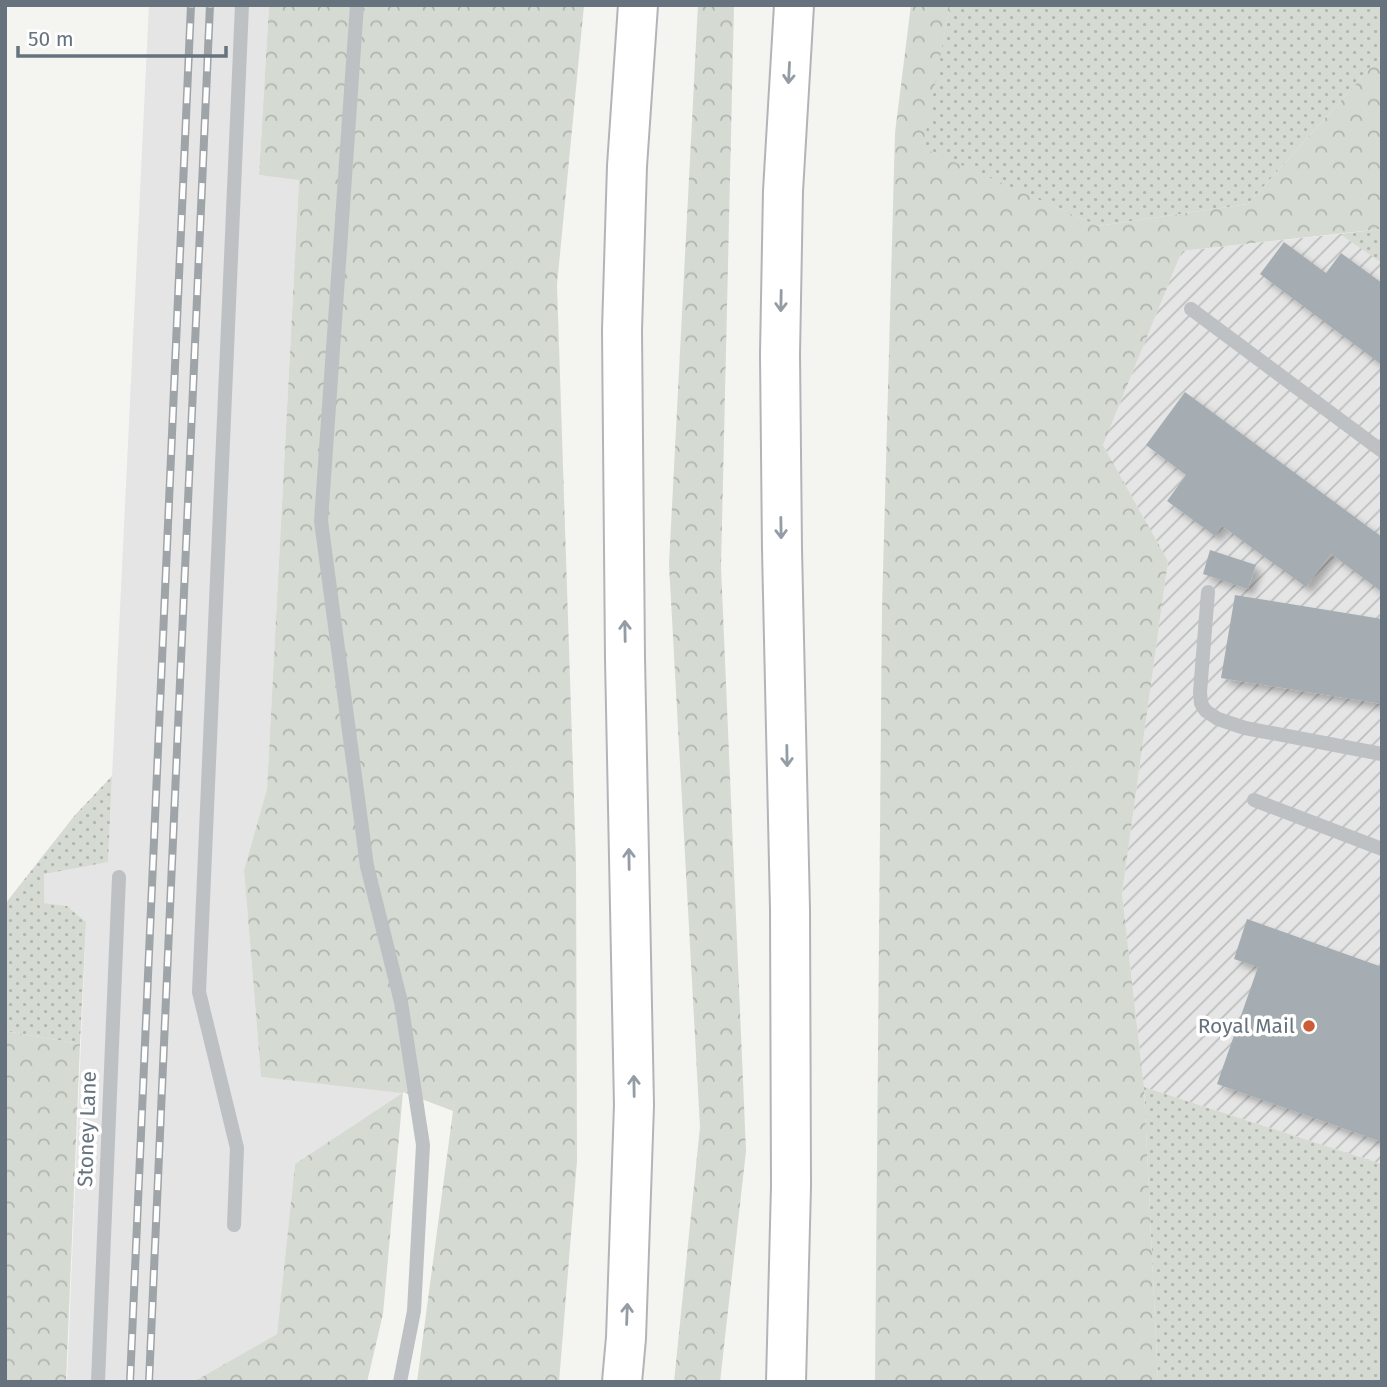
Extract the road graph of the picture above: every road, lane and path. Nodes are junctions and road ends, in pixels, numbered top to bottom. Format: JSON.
{"nodes":[{"id":1,"x":242,"y":5,"type":"edge"},
{"id":2,"x":357,"y":5,"type":"edge"},
{"id":3,"x":638,"y":5,"type":"edge"},
{"id":4,"x":794,"y":5,"type":"edge"},
{"id":5,"x":1191,"y":309,"type":"dead end"},
{"id":6,"x":1382,"y":451,"type":"edge"},
{"id":7,"x":1208,"y":592,"type":"dead end"},
{"id":8,"x":1382,"y":754,"type":"edge"},
{"id":9,"x":1254,"y":800,"type":"dead end"},
{"id":10,"x":1382,"y":849,"type":"edge"},
{"id":11,"x":119,"y":877,"type":"dead end"},
{"id":12,"x":234,"y":1225,"type":"dead end"},
{"id":13,"x":98,"y":1382,"type":"edge"},
{"id":14,"x":400,"y":1382,"type":"edge"},
{"id":15,"x":622,"y":1382,"type":"edge"},
{"id":16,"x":786,"y":1382,"type":"edge"}],
"edges":[{"from":1,"to":12,"type":"lane"},
{"from":2,"to":14,"type":"lane"},
{"from":15,"to":3,"type":"highway","one_way":true},
{"from":4,"to":16,"type":"highway","one_way":true},
{"from":5,"to":6,"type":"lane"},
{"from":7,"to":8,"type":"lane"},
{"from":9,"to":10,"type":"lane"},
{"from":11,"to":13,"type":"lane","name":"Stoney Lane"}]}
